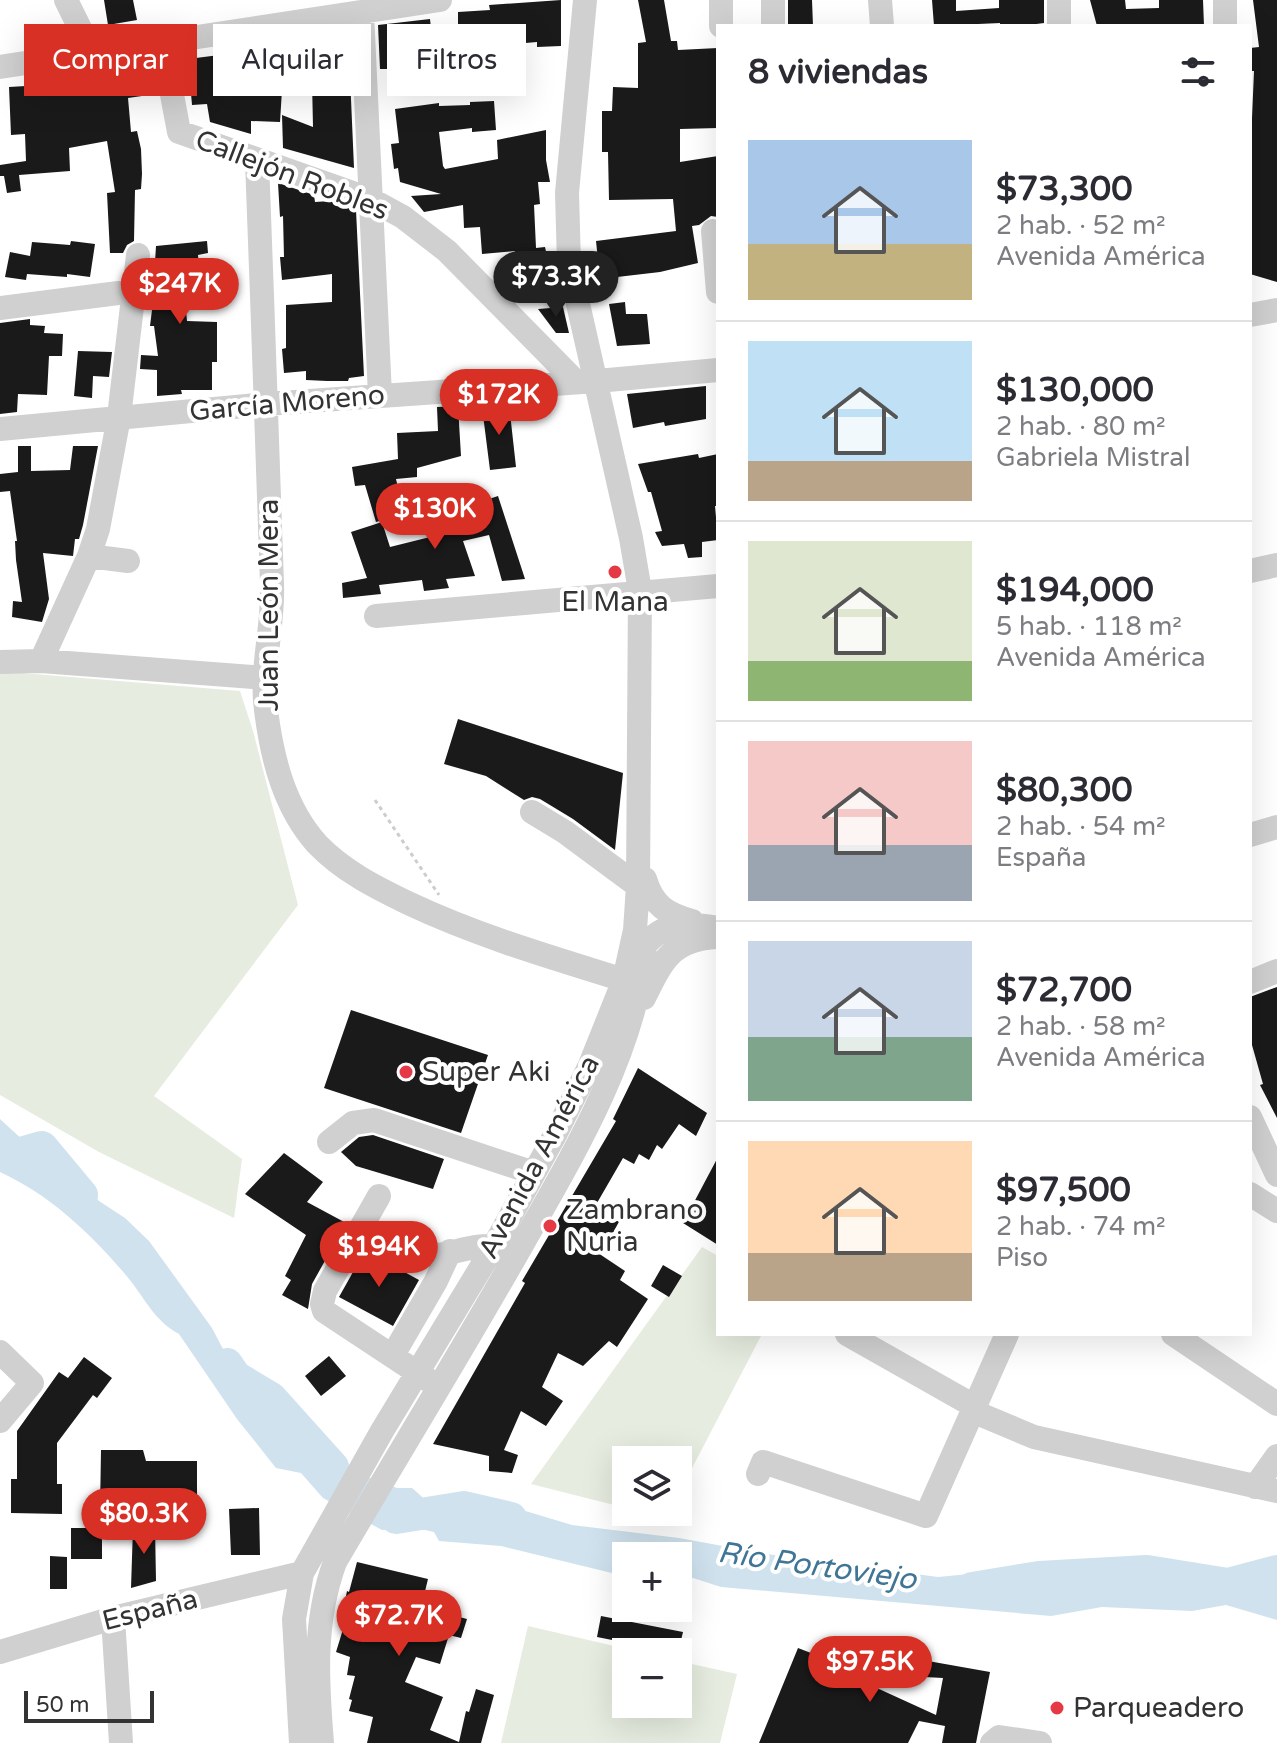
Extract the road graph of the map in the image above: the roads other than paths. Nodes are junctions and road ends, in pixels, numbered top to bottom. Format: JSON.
{"nodes":[{"id":1,"x":66,"y":0,"type":"edge"},
{"id":2,"x":440,"y":0,"type":"edge"},
{"id":3,"x":585,"y":0,"type":"edge"},
{"id":4,"x":721,"y":0,"type":"edge"},
{"id":5,"x":773,"y":0,"type":"edge"},
{"id":6,"x":880,"y":0,"type":"edge"},
{"id":7,"x":1059,"y":0,"type":"edge"},
{"id":8,"x":1225,"y":0,"type":"edge"},
{"id":9,"x":362,"y":12,"type":"junction"},
{"id":10,"x":78,"y":24,"type":"edge"},
{"id":11,"x":721,"y":24,"type":"edge"},
{"id":12,"x":773,"y":24,"type":"edge"},
{"id":13,"x":882,"y":24,"type":"edge"},
{"id":14,"x":1059,"y":24,"type":"edge"},
{"id":15,"x":1225,"y":24,"type":"edge"},
{"id":16,"x":197,"y":36,"type":"edge"},
{"id":17,"x":24,"y":63,"type":"edge"},
{"id":18,"x":0,"y":67,"type":"edge"},
{"id":19,"x":172,"y":96,"type":"edge"},
{"id":20,"x":257,"y":161,"type":"junction"},
{"id":21,"x":370,"y":199,"type":"junction"},
{"id":22,"x":713,"y":231,"type":"dead end"},
{"id":23,"x":138,"y":255,"type":"dead end"},
{"id":24,"x":716,"y":268,"type":"edge"},
{"id":25,"x":134,"y":291,"type":"junction"},
{"id":26,"x":0,"y":308,"type":"edge"},
{"id":27,"x":1277,"y":310,"type":"edge"},
{"id":28,"x":1252,"y":315,"type":"edge"},
{"id":29,"x":716,"y":370,"type":"edge"},
{"id":30,"x":586,"y":381,"type":"junction"},
{"id":31,"x":380,"y":395,"type":"junction"},
{"id":32,"x":266,"y":404,"type":"junction"},
{"id":33,"x":119,"y":417,"type":"junction"},
{"id":34,"x":0,"y":429,"type":"edge"},
{"id":35,"x":89,"y":556,"type":"junction"},
{"id":36,"x":128,"y":561,"type":"dead end"},
{"id":37,"x":1277,"y":565,"type":"edge"},
{"id":38,"x":1252,"y":571,"type":"edge"},
{"id":39,"x":716,"y":586,"type":"edge"},
{"id":40,"x":640,"y":591,"type":"junction"},
{"id":41,"x":376,"y":616,"type":"dead end"},
{"id":42,"x":41,"y":661,"type":"junction"},
{"id":43,"x":0,"y":662,"type":"edge"},
{"id":44,"x":266,"y":678,"type":"junction"},
{"id":45,"x":532,"y":812,"type":"dead end"},
{"id":46,"x":1277,"y":827,"type":"edge"},
{"id":47,"x":1252,"y":834,"type":"edge"},
{"id":48,"x":642,"y":883,"type":"junction"},
{"id":49,"x":716,"y":927,"type":"edge"},
{"id":50,"x":716,"y":928,"type":"edge"},
{"id":51,"x":716,"y":937,"type":"edge"},
{"id":52,"x":647,"y":941,"type":"junction"},
{"id":53,"x":1277,"y":971,"type":"edge"},
{"id":54,"x":624,"y":980,"type":"junction"},
{"id":55,"x":1252,"y":981,"type":"edge"},
{"id":56,"x":623,"y":1044,"type":"junction"},
{"id":57,"x":1252,"y":1121,"type":"edge"},
{"id":58,"x":329,"y":1142,"type":"dead end"},
{"id":59,"x":534,"y":1173,"type":"junction"},
{"id":60,"x":1277,"y":1175,"type":"edge"},
{"id":61,"x":1252,"y":1195,"type":"edge"},
{"id":62,"x":379,"y":1196,"type":"dead end"},
{"id":63,"x":1277,"y":1211,"type":"edge"},
{"id":64,"x":357,"y":1238,"type":"junction"},
{"id":65,"x":494,"y":1246,"type":"junction"},
{"id":66,"x":450,"y":1251,"type":"junction"},
{"id":67,"x":850,"y":1336,"type":"edge"},
{"id":68,"x":1006,"y":1336,"type":"edge"},
{"id":69,"x":1176,"y":1336,"type":"edge"},
{"id":70,"x":0,"y":1352,"type":"edge"},
{"id":71,"x":393,"y":1355,"type":"junction"},
{"id":72,"x":417,"y":1372,"type":"junction"},
{"id":73,"x":438,"y":1387,"type":"junction"},
{"id":74,"x":1277,"y":1404,"type":"edge"},
{"id":75,"x":973,"y":1408,"type":"junction"},
{"id":76,"x":0,"y":1421,"type":"edge"},
{"id":77,"x":1277,"y":1456,"type":"edge"},
{"id":78,"x":758,"y":1474,"type":"dead end"},
{"id":79,"x":1266,"y":1489,"type":"edge"},
{"id":80,"x":306,"y":1564,"type":"junction"},
{"id":81,"x":113,"y":1618,"type":"junction"},
{"id":82,"x":0,"y":1652,"type":"edge"},
{"id":83,"x":121,"y":1743,"type":"edge"},
{"id":84,"x":301,"y":1743,"type":"edge"},
{"id":85,"x":322,"y":1743,"type":"edge"},
{"id":86,"x":992,"y":1743,"type":"edge"},
{"id":87,"x":1040,"y":1743,"type":"edge"}],
"edges":[{"from":1,"to":10,"type":"street"},
{"from":2,"to":9,"type":"street"},
{"from":3,"to":30,"type":"street","name":"Avenida América"},
{"from":4,"to":11,"type":"street"},
{"from":5,"to":12,"type":"street"},
{"from":6,"to":13,"type":"street"},
{"from":7,"to":14,"type":"street"},
{"from":8,"to":15,"type":"street"},
{"from":9,"to":16,"type":"street"},
{"from":9,"to":21,"type":"street"},
{"from":17,"to":18,"type":"street"},
{"from":19,"to":20,"type":"street","name":"Callejón Robles"},
{"from":20,"to":21,"type":"street","name":"Callejón Robles"},
{"from":20,"to":32,"type":"street","name":"Juan León Mera"},
{"from":21,"to":30,"type":"street","name":"Callejón Robles"},
{"from":21,"to":31,"type":"street"},
{"from":22,"to":24,"type":"street"},
{"from":23,"to":25,"type":"street"},
{"from":25,"to":26,"type":"street"},
{"from":25,"to":33,"type":"street"},
{"from":27,"to":28,"type":"street"},
{"from":29,"to":30,"type":"street","name":"García Moreno"},
{"from":30,"to":31,"type":"street","name":"García Moreno"},
{"from":30,"to":40,"type":"street","name":"Avenida América"},
{"from":31,"to":32,"type":"street","name":"García Moreno"},
{"from":32,"to":33,"type":"street","name":"García Moreno"},
{"from":32,"to":44,"type":"street","name":"Juan León Mera"},
{"from":33,"to":34,"type":"street","name":"García Moreno"},
{"from":33,"to":35,"type":"street"},
{"from":35,"to":36,"type":"street"},
{"from":35,"to":42,"type":"street"},
{"from":37,"to":38,"type":"street"},
{"from":39,"to":40,"type":"street"},
{"from":40,"to":41,"type":"street"},
{"from":40,"to":48,"type":"street","name":"Avenida América"},
{"from":42,"to":43,"type":"street"},
{"from":42,"to":44,"type":"street"},
{"from":44,"to":54,"type":"street","name":"Juan León Mera"},
{"from":45,"to":48,"type":"street"},
{"from":46,"to":47,"type":"street"},
{"from":48,"to":49,"type":"street"},
{"from":48,"to":52,"type":"street","name":"Avenida América"},
{"from":48,"to":54,"type":"street","name":"Avenida América"},
{"from":50,"to":52,"type":"street"},
{"from":51,"to":56,"type":"street"},
{"from":52,"to":54,"type":"street"},
{"from":52,"to":56,"type":"street","name":"Avenida América"},
{"from":53,"to":55,"type":"street"},
{"from":54,"to":59,"type":"street","name":"Avenida América"},
{"from":56,"to":73,"type":"street","name":"Avenida América"},
{"from":57,"to":60,"type":"street"},
{"from":58,"to":59,"type":"street"},
{"from":59,"to":65,"type":"street","name":"Avenida América"},
{"from":61,"to":63,"type":"street"},
{"from":62,"to":64,"type":"street"},
{"from":64,"to":66,"type":"street"},
{"from":64,"to":71,"type":"street"},
{"from":65,"to":66,"type":"street"},
{"from":65,"to":72,"type":"street","name":"Avenida América"},
{"from":66,"to":71,"type":"street"},
{"from":67,"to":75,"type":"street"},
{"from":68,"to":75,"type":"street"},
{"from":69,"to":74,"type":"street"},
{"from":70,"to":76,"type":"street"},
{"from":71,"to":72,"type":"street"},
{"from":72,"to":73,"type":"street"},
{"from":72,"to":80,"type":"street","name":"Avenida América"},
{"from":73,"to":85,"type":"street","name":"Avenida América"},
{"from":75,"to":78,"type":"street"},
{"from":75,"to":79,"type":"street"},
{"from":77,"to":79,"type":"street"},
{"from":80,"to":81,"type":"street","name":"España"},
{"from":80,"to":84,"type":"street","name":"Avenida América"},
{"from":81,"to":82,"type":"street","name":"España"},
{"from":81,"to":83,"type":"street"},
{"from":86,"to":87,"type":"street"}]}
